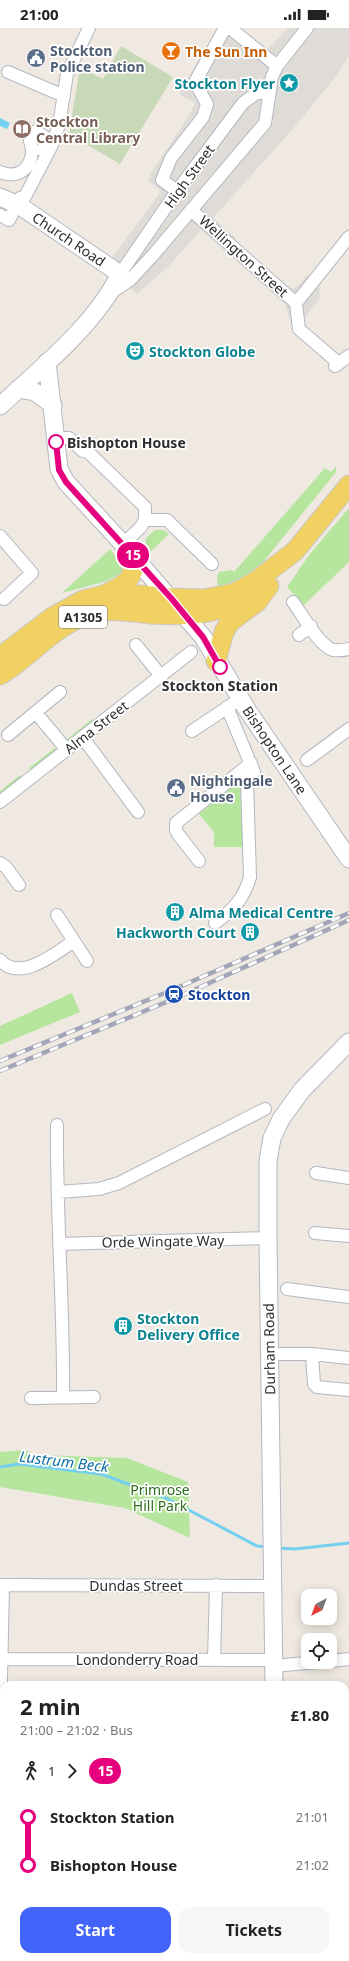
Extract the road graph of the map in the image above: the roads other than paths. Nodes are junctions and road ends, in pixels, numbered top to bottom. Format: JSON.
{"nodes":[{"id":1,"x":89,"y":28,"type":"edge"},
{"id":2,"x":224,"y":28,"type":"edge"},
{"id":3,"x":230,"y":28,"type":"edge"},
{"id":4,"x":307,"y":28,"type":"edge"},
{"id":5,"x":277,"y":66,"type":"junction"},
{"id":6,"x":8,"y":72,"type":"dead end"},
{"id":7,"x":268,"y":92,"type":"junction"},
{"id":8,"x":64,"y":96,"type":"junction"},
{"id":9,"x":0,"y":172,"type":"edge"},
{"id":10,"x":177,"y":191,"type":"junction"},
{"id":11,"x":0,"y":197,"type":"edge"},
{"id":12,"x":18,"y":205,"type":"junction"},
{"id":13,"x":191,"y":210,"type":"junction"},
{"id":14,"x":0,"y":215,"type":"edge"},
{"id":15,"x":174,"y":230,"type":"junction"},
{"id":16,"x":349,"y":237,"type":"edge"},
{"id":17,"x":120,"y":274,"type":"junction"},
{"id":18,"x":111,"y":292,"type":"junction"},
{"id":19,"x":296,"y":303,"type":"junction"},
{"id":20,"x":349,"y":356,"type":"edge"},
{"id":21,"x":47,"y":362,"type":"junction"},
{"id":22,"x":18,"y":389,"type":"junction"},
{"id":23,"x":53,"y":405,"type":"junction"},
{"id":24,"x":0,"y":406,"type":"edge"},
{"id":25,"x":62,"y":438,"type":"junction"},
{"id":26,"x":348,"y":488,"type":"edge"},
{"id":27,"x":146,"y":520,"type":"junction"},
{"id":28,"x":0,"y":536,"type":"edge"},
{"id":29,"x":129,"y":551,"type":"junction"},
{"id":30,"x":295,"y":551,"type":"junction"},
{"id":31,"x":212,"y":564,"type":"dead end"},
{"id":32,"x":269,"y":586,"type":"junction"},
{"id":33,"x":104,"y":595,"type":"junction"},
{"id":34,"x":171,"y":598,"type":"junction"},
{"id":35,"x":4,"y":599,"type":"dead end"},
{"id":36,"x":293,"y":602,"type":"dead end"},
{"id":37,"x":184,"y":614,"type":"junction"},
{"id":38,"x":311,"y":626,"type":"junction"},
{"id":39,"x":299,"y":635,"type":"dead end"},
{"id":40,"x":136,"y":645,"type":"dead end"},
{"id":41,"x":349,"y":649,"type":"edge"},
{"id":42,"x":191,"y":652,"type":"dead end"},
{"id":43,"x":0,"y":657,"type":"edge"},
{"id":44,"x":216,"y":661,"type":"junction"},
{"id":45,"x":0,"y":675,"type":"edge"},
{"id":46,"x":161,"y":676,"type":"junction"},
{"id":47,"x":60,"y":692,"type":"dead end"},
{"id":48,"x":233,"y":703,"type":"junction"},
{"id":49,"x":36,"y":713,"type":"junction"},
{"id":50,"x":349,"y":729,"type":"edge"},
{"id":51,"x":192,"y":731,"type":"dead end"},
{"id":52,"x":8,"y":735,"type":"dead end"},
{"id":53,"x":83,"y":738,"type":"junction"},
{"id":54,"x":67,"y":750,"type":"junction"},
{"id":55,"x":307,"y":760,"type":"dead end"},
{"id":56,"x":251,"y":764,"type":"junction"},
{"id":57,"x":0,"y":802,"type":"edge"},
{"id":58,"x":138,"y":812,"type":"dead end"},
{"id":59,"x":349,"y":859,"type":"edge"},
{"id":60,"x":199,"y":861,"type":"dead end"},
{"id":61,"x":0,"y":863,"type":"edge"},
{"id":62,"x":20,"y":885,"type":"dead end"},
{"id":63,"x":57,"y":915,"type":"dead end"},
{"id":64,"x":215,"y":923,"type":"dead end"},
{"id":65,"x":74,"y":941,"type":"junction"},
{"id":66,"x":0,"y":960,"type":"edge"},
{"id":67,"x":87,"y":961,"type":"dead end"},
{"id":68,"x":349,"y":1042,"type":"edge"},
{"id":69,"x":265,"y":1109,"type":"dead end"},
{"id":70,"x":57,"y":1124,"type":"dead end"},
{"id":71,"x":316,"y":1173,"type":"dead end"},
{"id":72,"x":349,"y":1178,"type":"edge"},
{"id":73,"x":58,"y":1192,"type":"junction"},
{"id":74,"x":314,"y":1233,"type":"dead end"},
{"id":75,"x":349,"y":1236,"type":"edge"},
{"id":76,"x":268,"y":1238,"type":"junction"},
{"id":77,"x":59,"y":1244,"type":"junction"},
{"id":78,"x":287,"y":1289,"type":"dead end"},
{"id":79,"x":349,"y":1296,"type":"edge"},
{"id":80,"x":269,"y":1354,"type":"junction"},
{"id":81,"x":312,"y":1354,"type":"junction"},
{"id":82,"x":349,"y":1358,"type":"edge"},
{"id":83,"x":349,"y":1390,"type":"edge"},
{"id":84,"x":63,"y":1397,"type":"junction"},
{"id":85,"x":94,"y":1397,"type":"dead end"},
{"id":86,"x":31,"y":1398,"type":"dead end"},
{"id":87,"x":1,"y":1585,"type":"edge"},
{"id":88,"x":216,"y":1585,"type":"junction"},
{"id":89,"x":273,"y":1586,"type":"junction"},
{"id":90,"x":1,"y":1659,"type":"edge"},
{"id":91,"x":349,"y":1659,"type":"edge"},
{"id":92,"x":214,"y":1660,"type":"junction"},
{"id":93,"x":337,"y":1660,"type":"edge"},
{"id":94,"x":269,"y":1662,"type":"junction"},
{"id":95,"x":301,"y":1662,"type":"edge"},
{"id":96,"x":1,"y":1681,"type":"edge"},
{"id":97,"x":273,"y":1681,"type":"edge"}],
"edges":[{"from":1,"to":8,"type":"street"},
{"from":2,"to":10,"type":"street"},
{"from":3,"to":5,"type":"street"},
{"from":4,"to":5,"type":"street","name":"High Street"},
{"from":5,"to":7,"type":"street","name":"High Street"},
{"from":6,"to":8,"type":"street"},
{"from":7,"to":10,"type":"street","name":"High Street"},
{"from":7,"to":13,"type":"street","name":"High Street"},
{"from":8,"to":12,"type":"street"},
{"from":9,"to":12,"type":"street","name":"Church Road"},
{"from":10,"to":17,"type":"street","name":"High Street"},
{"from":11,"to":12,"type":"street","name":"Church Road"},
{"from":12,"to":14,"type":"street","name":"Church Road"},
{"from":12,"to":17,"type":"street","name":"Church Road"},
{"from":13,"to":15,"type":"street","name":"High Street"},
{"from":13,"to":19,"type":"street","name":"Wellington Street"},
{"from":15,"to":17,"type":"street","name":"High Street"},
{"from":15,"to":18,"type":"street","name":"High Street"},
{"from":16,"to":19,"type":"street"},
{"from":17,"to":18,"type":"street","name":"High Street"},
{"from":18,"to":21,"type":"street","name":"High Street"},
{"from":19,"to":20,"type":"street"},
{"from":21,"to":22,"type":"street","name":"High Street"},
{"from":21,"to":23,"type":"street","name":"Bishopton Lane"},
{"from":22,"to":23,"type":"street"},
{"from":22,"to":24,"type":"street","name":"High Street"},
{"from":23,"to":25,"type":"street","name":"Bishopton Lane"},
{"from":25,"to":27,"type":"street"},
{"from":25,"to":29,"type":"street","name":"Bishopton Lane"},
{"from":26,"to":30,"type":"main road","number":"A1305"},
{"from":27,"to":29,"type":"street"},
{"from":27,"to":31,"type":"street"},
{"from":28,"to":35,"type":"street"},
{"from":29,"to":33,"type":"main road"},
{"from":29,"to":34,"type":"street","name":"Bishopton Lane"},
{"from":30,"to":32,"type":"main road","number":"A1305"},
{"from":30,"to":34,"type":"main road","number":"A1305"},
{"from":32,"to":37,"type":"main road","number":"A1305"},
{"from":32,"to":44,"type":"main road","number":"A1305"},
{"from":33,"to":34,"type":"main road","number":"A1305"},
{"from":33,"to":43,"type":"main road","number":"A1305"},
{"from":34,"to":37,"type":"street","name":"Bishopton Lane"},
{"from":36,"to":38,"type":"street"},
{"from":37,"to":44,"type":"street","name":"Bishopton Lane"},
{"from":37,"to":45,"type":"main road","number":"A1305"},
{"from":38,"to":39,"type":"street"},
{"from":38,"to":41,"type":"street"},
{"from":40,"to":46,"type":"street"},
{"from":42,"to":46,"type":"street","name":"Alma Street"},
{"from":44,"to":48,"type":"street","name":"Bishopton Lane"},
{"from":46,"to":53,"type":"street","name":"Alma Street"},
{"from":47,"to":49,"type":"street"},
{"from":48,"to":51,"type":"street"},
{"from":48,"to":56,"type":"street"},
{"from":48,"to":59,"type":"street","name":"Bishopton Lane"},
{"from":49,"to":52,"type":"street"},
{"from":49,"to":54,"type":"street"},
{"from":50,"to":55,"type":"street"},
{"from":53,"to":54,"type":"street","name":"Alma Street"},
{"from":53,"to":58,"type":"street"},
{"from":54,"to":57,"type":"street","name":"Alma Street"},
{"from":56,"to":60,"type":"street"},
{"from":56,"to":64,"type":"street"},
{"from":61,"to":62,"type":"street"},
{"from":63,"to":65,"type":"street"},
{"from":65,"to":66,"type":"street"},
{"from":65,"to":67,"type":"street"},
{"from":68,"to":76,"type":"street","name":"Durham Road"},
{"from":69,"to":73,"type":"street"},
{"from":70,"to":73,"type":"street"},
{"from":71,"to":72,"type":"street"},
{"from":73,"to":77,"type":"street"},
{"from":74,"to":75,"type":"street"},
{"from":76,"to":77,"type":"street","name":"Orde Wingate Way"},
{"from":76,"to":80,"type":"street","name":"Durham Road"},
{"from":77,"to":84,"type":"street"},
{"from":78,"to":79,"type":"street"},
{"from":80,"to":81,"type":"street"},
{"from":80,"to":89,"type":"street","name":"Durham Road"},
{"from":81,"to":82,"type":"street"},
{"from":81,"to":83,"type":"street"},
{"from":84,"to":85,"type":"street"},
{"from":84,"to":86,"type":"street"},
{"from":87,"to":88,"type":"street","name":"Dundas Street"},
{"from":87,"to":90,"type":"street"},
{"from":88,"to":89,"type":"street","name":"Dundas Street"},
{"from":88,"to":92,"type":"street"},
{"from":89,"to":94,"type":"street","name":"Durham Road"},
{"from":90,"to":92,"type":"street","name":"Londonderry Road"},
{"from":90,"to":96,"type":"street"},
{"from":91,"to":93,"type":"street"},
{"from":92,"to":94,"type":"street","name":"Londonderry Road"},
{"from":94,"to":95,"type":"street","name":"Londonderry Road"},
{"from":94,"to":97,"type":"street","name":"Durham Road"}]}
